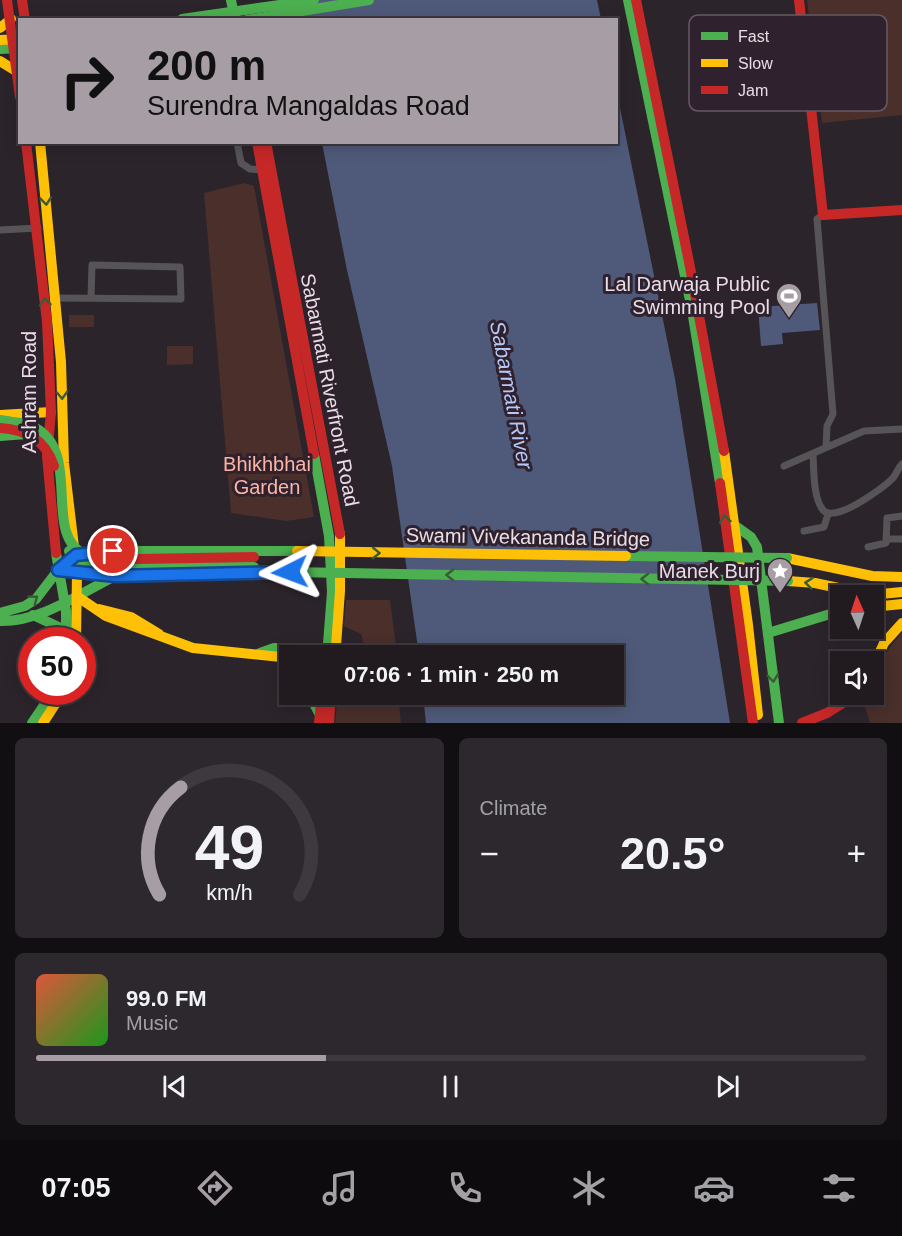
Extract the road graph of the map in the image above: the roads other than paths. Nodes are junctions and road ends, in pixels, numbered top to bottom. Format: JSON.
{"nodes":[{"id":1,"x":7,"y":0,"type":"edge"},
{"id":2,"x":231,"y":0,"type":"edge"},
{"id":3,"x":239,"y":0,"type":"edge"},
{"id":4,"x":314,"y":0,"type":"edge"},
{"id":5,"x":369,"y":0,"type":"edge"},
{"id":6,"x":628,"y":0,"type":"edge"},
{"id":7,"x":636,"y":0,"type":"edge"},
{"id":8,"x":799,"y":0,"type":"edge"},
{"id":9,"x":801,"y":15,"type":"edge"},
{"id":10,"x":7,"y":16,"type":"edge"},
{"id":11,"x":187,"y":18,"type":"edge"},
{"id":12,"x":235,"y":18,"type":"edge"},
{"id":13,"x":244,"y":18,"type":"edge"},
{"id":14,"x":257,"y":18,"type":"edge"},
{"id":15,"x":0,"y":27,"type":"edge"},
{"id":16,"x":0,"y":40,"type":"edge"},
{"id":17,"x":16,"y":44,"type":"edge"},
{"id":18,"x":0,"y":49,"type":"edge"},
{"id":19,"x":0,"y":61,"type":"edge"},
{"id":20,"x":16,"y":71,"type":"junction"},
{"id":21,"x":18,"y":84,"type":"edge"},
{"id":22,"x":811,"y":111,"type":"edge"},
{"id":23,"x":26,"y":144,"type":"edge"},
{"id":24,"x":40,"y":144,"type":"edge"},
{"id":25,"x":237,"y":144,"type":"edge"},
{"id":26,"x":258,"y":144,"type":"edge"},
{"id":27,"x":266,"y":144,"type":"edge"},
{"id":28,"x":266,"y":169,"type":"junction"},
{"id":29,"x":902,"y":210,"type":"edge"},
{"id":30,"x":823,"y":216,"type":"junction"},
{"id":31,"x":38,"y":228,"type":"junction"},
{"id":32,"x":0,"y":230,"type":"edge"},
{"id":33,"x":56,"y":298,"type":"junction"},
{"id":34,"x":91,"y":298,"type":"junction"},
{"id":35,"x":51,"y":412,"type":"junction"},
{"id":36,"x":0,"y":415,"type":"edge"},
{"id":37,"x":0,"y":420,"type":"edge"},
{"id":38,"x":0,"y":428,"type":"edge"},
{"id":39,"x":902,"y":429,"type":"edge"},
{"id":40,"x":48,"y":430,"type":"junction"},
{"id":41,"x":0,"y":436,"type":"edge"},
{"id":42,"x":826,"y":447,"type":"junction"},
{"id":43,"x":813,"y":455,"type":"junction"},
{"id":44,"x":902,"y":464,"type":"edge"},
{"id":45,"x":784,"y":466,"type":"dead end"},
{"id":46,"x":828,"y":514,"type":"junction"},
{"id":47,"x":902,"y":516,"type":"edge"},
{"id":48,"x":737,"y":527,"type":"junction"},
{"id":49,"x":804,"y":531,"type":"dead end"},
{"id":50,"x":887,"y":539,"type":"junction"},
{"id":51,"x":902,"y":539,"type":"edge"},
{"id":52,"x":868,"y":547,"type":"dead end"},
{"id":53,"x":273,"y":552,"type":"junction"},
{"id":54,"x":76,"y":555,"type":"junction"},
{"id":55,"x":58,"y":570,"type":"junction"},
{"id":56,"x":77,"y":572,"type":"junction"},
{"id":57,"x":285,"y":573,"type":"junction"},
{"id":58,"x":116,"y":576,"type":"junction"},
{"id":59,"x":902,"y":577,"type":"edge"},
{"id":60,"x":902,"y":592,"type":"edge"},
{"id":61,"x":78,"y":597,"type":"junction"},
{"id":62,"x":63,"y":602,"type":"junction"},
{"id":63,"x":902,"y":604,"type":"edge"},
{"id":64,"x":884,"y":606,"type":"edge"},
{"id":65,"x":0,"y":613,"type":"edge"},
{"id":66,"x":830,"y":614,"type":"edge"},
{"id":67,"x":33,"y":615,"type":"junction"},
{"id":68,"x":0,"y":621,"type":"edge"},
{"id":69,"x":902,"y":623,"type":"edge"},
{"id":70,"x":56,"y":627,"type":"edge"},
{"id":71,"x":66,"y":627,"type":"edge"},
{"id":72,"x":76,"y":627,"type":"edge"},
{"id":73,"x":768,"y":633,"type":"junction"},
{"id":74,"x":330,"y":645,"type":"edge"},
{"id":75,"x":279,"y":648,"type":"edge"},
{"id":76,"x":880,"y":651,"type":"edge"},
{"id":77,"x":259,"y":653,"type":"junction"},
{"id":78,"x":279,"y":657,"type":"edge"},
{"id":79,"x":44,"y":705,"type":"edge"},
{"id":80,"x":55,"y":705,"type":"edge"},
{"id":81,"x":313,"y":705,"type":"edge"},
{"id":82,"x":330,"y":705,"type":"edge"},
{"id":83,"x":840,"y":705,"type":"edge"},
{"id":84,"x":319,"y":719,"type":"edge"},
{"id":85,"x":32,"y":723,"type":"edge"},
{"id":86,"x":43,"y":723,"type":"edge"},
{"id":87,"x":329,"y":723,"type":"edge"},
{"id":88,"x":753,"y":723,"type":"edge"},
{"id":89,"x":759,"y":723,"type":"edge"},
{"id":90,"x":779,"y":723,"type":"edge"},
{"id":91,"x":802,"y":723,"type":"edge"}],
"edges":[{"from":1,"to":10,"type":"main road"},
{"from":2,"to":12,"type":"main road"},
{"from":3,"to":13,"type":"main road"},
{"from":4,"to":11,"type":"main road","bridge":true},
{"from":5,"to":14,"type":"main road"},
{"from":88,"to":6,"type":"main road","one_way":true},
{"from":7,"to":48,"type":"main road"},
{"from":8,"to":9,"type":"main road"},
{"from":10,"to":15,"type":"main road"},
{"from":10,"to":17,"type":"main road"},
{"from":16,"to":17,"type":"main road"},
{"from":17,"to":18,"type":"main road"},
{"from":17,"to":20,"type":"main road"},
{"from":19,"to":20,"type":"main road"},
{"from":20,"to":21,"type":"main road"},
{"from":22,"to":30,"type":"main road"},
{"from":23,"to":31,"type":"main road","name":"Ashram Road"},
{"from":24,"to":33,"type":"main road","name":"Ashram Road","one_way":true},
{"from":25,"to":28,"type":"street"},
{"from":26,"to":28,"type":"main road","name":"Sabarmati Riverfront Road"},
{"from":27,"to":28,"type":"main road","name":"Sabarmati Riverfront Road"},
{"from":28,"to":74,"type":"main road","name":"Sabarmati Riverfront Road"},
{"from":29,"to":30,"type":"main road"},
{"from":30,"to":42,"type":"street"},
{"from":31,"to":32,"type":"street"},
{"from":35,"to":31,"type":"main road","name":"Ashram Road","one_way":true},
{"from":33,"to":34,"type":"street"},
{"from":33,"to":54,"type":"main road","name":"Ashram Road","one_way":true},
{"from":34,"to":34,"type":"street"},
{"from":35,"to":36,"type":"main road"},
{"from":35,"to":40,"type":"main road","name":"Ashram Road"},
{"from":37,"to":53,"type":"main road","bridge":true},
{"from":38,"to":57,"type":"main road","bridge":true},
{"from":39,"to":42,"type":"street"},
{"from":40,"to":41,"type":"main road"},
{"from":40,"to":55,"type":"main road","name":"Ashram Road"},
{"from":42,"to":43,"type":"street"},
{"from":43,"to":45,"type":"street"},
{"from":43,"to":46,"type":"street"},
{"from":44,"to":46,"type":"street"},
{"from":46,"to":49,"type":"street"},
{"from":47,"to":50,"type":"street"},
{"from":48,"to":73,"type":"main road"},
{"from":48,"to":89,"type":"main road"},
{"from":50,"to":51,"type":"street"},
{"from":50,"to":52,"type":"street"},
{"from":53,"to":54,"type":"main road"},
{"from":53,"to":59,"type":"main road","name":"Swami Vivekananda Bridge","one_way":true,"bridge":true},
{"from":54,"to":55,"type":"main road"},
{"from":54,"to":56,"type":"main road","name":"Ashram Road"},
{"from":55,"to":56,"type":"main road"},
{"from":55,"to":62,"type":"main road","name":"Ashram Road"},
{"from":65,"to":55,"type":"main road","one_way":true},
{"from":56,"to":58,"type":"main road"},
{"from":56,"to":61,"type":"main road","name":"Ashram Road"},
{"from":57,"to":58,"type":"main road"},
{"from":60,"to":57,"type":"main road","name":"Swami Vivekananda Bridge","one_way":true,"bridge":true},
{"from":58,"to":61,"type":"main road"},
{"from":61,"to":62,"type":"main road"},
{"from":61,"to":72,"type":"main road","name":"Ashram Road"},
{"from":61,"to":77,"type":"main road"},
{"from":62,"to":67,"type":"main road"},
{"from":62,"to":71,"type":"main road","name":"Ashram Road"},
{"from":63,"to":64,"type":"main road"},
{"from":66,"to":73,"type":"main road"},
{"from":67,"to":68,"type":"main road"},
{"from":67,"to":70,"type":"main road"},
{"from":69,"to":76,"type":"main road"},
{"from":73,"to":90,"type":"main road","one_way":true},
{"from":75,"to":77,"type":"main road"},
{"from":77,"to":78,"type":"main road"},
{"from":79,"to":85,"type":"main road"},
{"from":80,"to":86,"type":"main road"},
{"from":81,"to":84,"type":"main road"},
{"from":82,"to":87,"type":"main road"},
{"from":83,"to":91,"type":"main road"}]}
